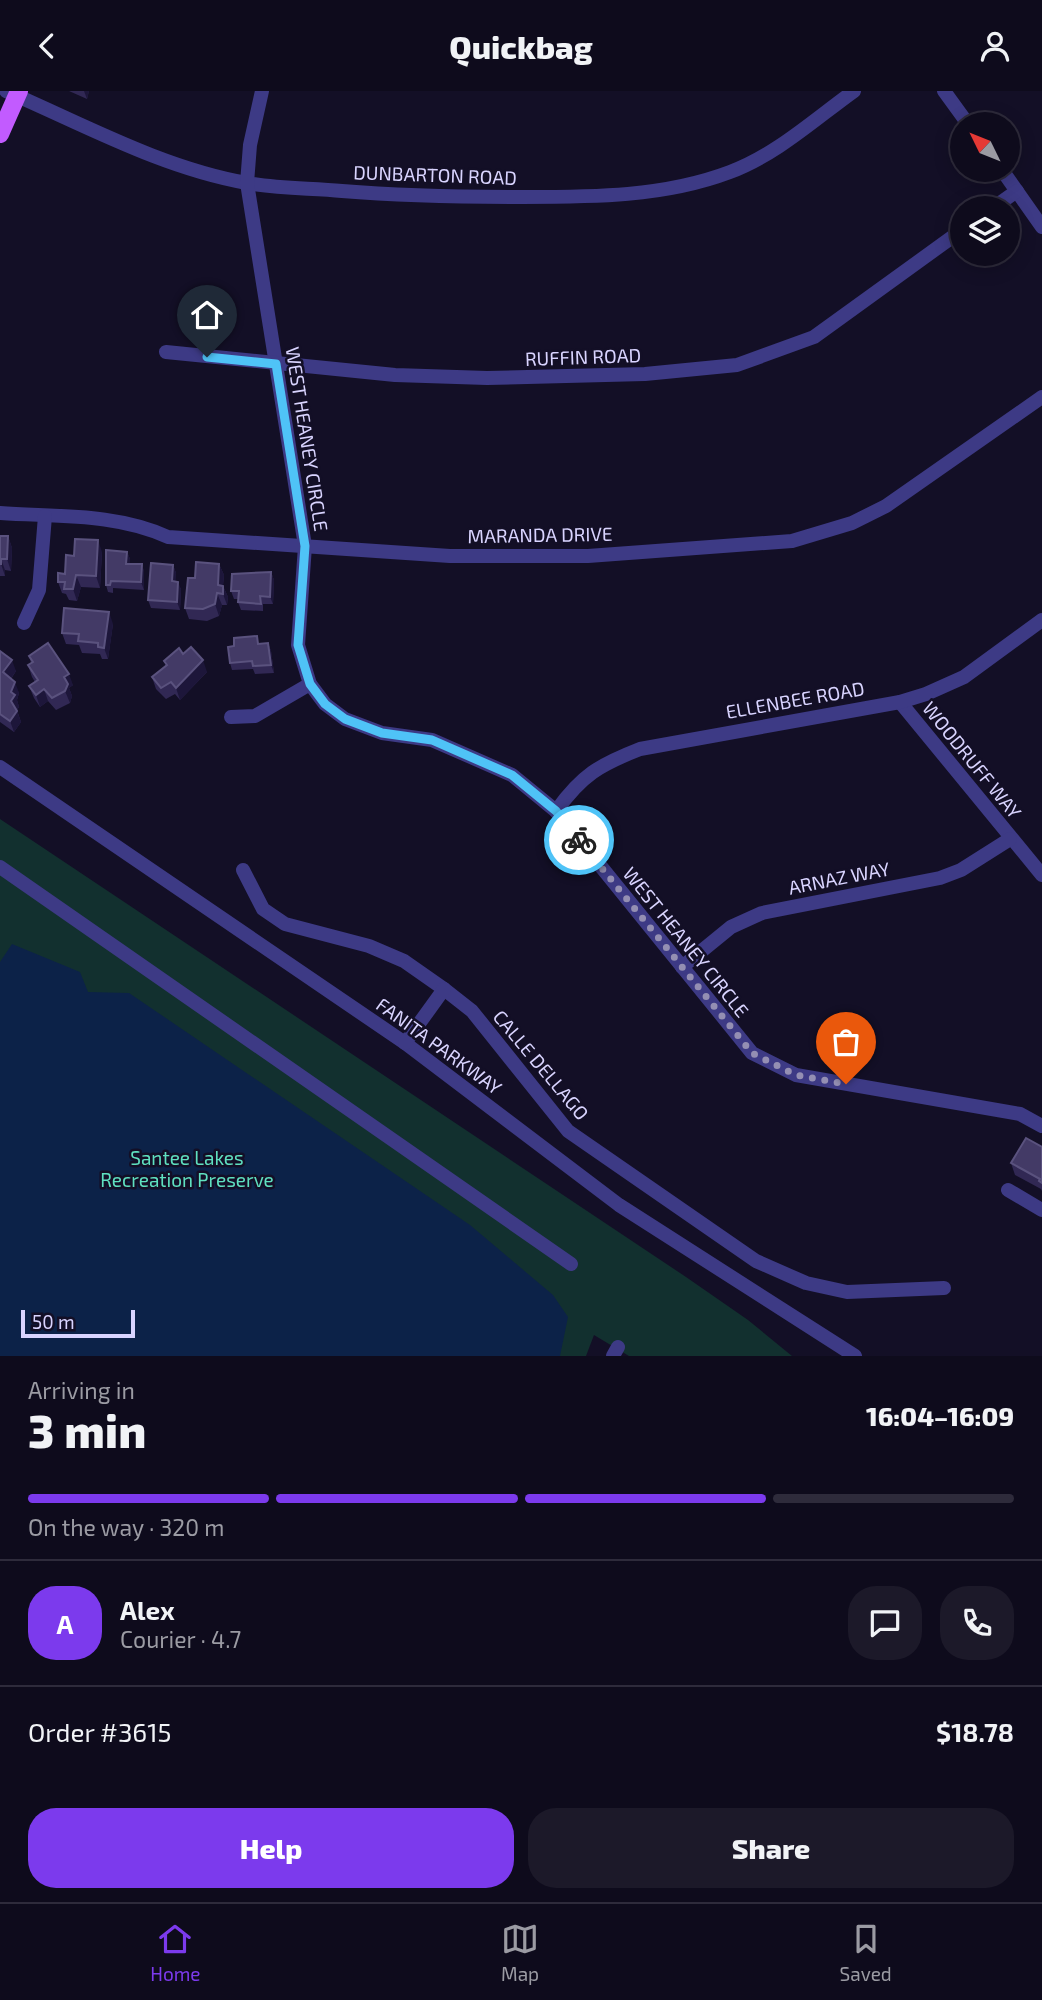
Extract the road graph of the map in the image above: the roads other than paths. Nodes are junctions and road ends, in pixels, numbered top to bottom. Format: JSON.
{"nodes":[{"id":1,"x":262,"y":91,"type":"edge"},
{"id":2,"x":854,"y":91,"type":"edge"},
{"id":3,"x":944,"y":91,"type":"edge"},
{"id":4,"x":14,"y":93,"type":"edge"},
{"id":5,"x":959,"y":112,"type":"edge"},
{"id":6,"x":0,"y":134,"type":"edge"},
{"id":7,"x":1011,"y":182,"type":"edge"},
{"id":8,"x":247,"y":183,"type":"junction"},
{"id":9,"x":1017,"y":191,"type":"junction"},
{"id":10,"x":1010,"y":196,"type":"edge"},
{"id":11,"x":1042,"y":227,"type":"edge"},
{"id":12,"x":950,"y":239,"type":"edge"},
{"id":13,"x":166,"y":352,"type":"dead end"},
{"id":14,"x":276,"y":364,"type":"junction"},
{"id":15,"x":1042,"y":397,"type":"edge"},
{"id":16,"x":0,"y":513,"type":"edge"},
{"id":17,"x":44,"y":516,"type":"junction"},
{"id":18,"x":305,"y":546,"type":"junction"},
{"id":19,"x":1042,"y":620,"type":"edge"},
{"id":20,"x":24,"y":623,"type":"dead end"},
{"id":21,"x":310,"y":684,"type":"junction"},
{"id":22,"x":900,"y":702,"type":"junction"},
{"id":23,"x":232,"y":717,"type":"dead end"},
{"id":24,"x":0,"y":768,"type":"edge"},
{"id":25,"x":556,"y":811,"type":"junction"},
{"id":26,"x":1010,"y":839,"type":"junction"},
{"id":27,"x":0,"y":867,"type":"edge"},
{"id":28,"x":243,"y":870,"type":"dead end"},
{"id":29,"x":7,"y":874,"type":"edge"},
{"id":30,"x":1042,"y":874,"type":"edge"},
{"id":31,"x":682,"y":967,"type":"junction"},
{"id":32,"x":444,"y":989,"type":"junction"},
{"id":33,"x":405,"y":1043,"type":"junction"},
{"id":34,"x":1042,"y":1126,"type":"edge"},
{"id":35,"x":1008,"y":1190,"type":"dead end"},
{"id":36,"x":1042,"y":1210,"type":"edge"},
{"id":37,"x":571,"y":1264,"type":"dead end"},
{"id":38,"x":944,"y":1288,"type":"dead end"},
{"id":39,"x":849,"y":1354,"type":"edge"}],
"edges":[{"from":1,"to":8,"type":"street","name":"WEST HEANEY CIRCLE"},
{"from":2,"to":8,"type":"street","name":"DUNBARTON ROAD"},
{"from":3,"to":5,"type":"street"},
{"from":4,"to":6,"type":"main road"},
{"from":4,"to":8,"type":"street","name":"DUNBARTON ROAD"},
{"from":7,"to":9,"type":"street"},
{"from":8,"to":14,"type":"street","name":"WEST HEANEY CIRCLE"},
{"from":9,"to":10,"type":"street"},
{"from":9,"to":11,"type":"street"},
{"from":12,"to":14,"type":"street","name":"RUFFIN ROAD"},
{"from":13,"to":14,"type":"street","name":"RUFFIN ROAD"},
{"from":14,"to":18,"type":"street","name":"WEST HEANEY CIRCLE"},
{"from":15,"to":18,"type":"street","name":"MARANDA DRIVE"},
{"from":16,"to":17,"type":"street","name":"MARANDA DRIVE"},
{"from":17,"to":18,"type":"street","name":"MARANDA DRIVE"},
{"from":17,"to":20,"type":"street"},
{"from":18,"to":21,"type":"street","name":"WEST HEANEY CIRCLE"},
{"from":19,"to":22,"type":"street","name":"ELLENBEE ROAD"},
{"from":21,"to":23,"type":"street"},
{"from":21,"to":25,"type":"street","name":"WEST HEANEY CIRCLE"},
{"from":22,"to":25,"type":"street","name":"ELLENBEE ROAD"},
{"from":22,"to":26,"type":"street","name":"WOODRUFF WAY"},
{"from":24,"to":33,"type":"street","name":"FANITA PARKWAY"},
{"from":25,"to":31,"type":"street","name":"WEST HEANEY CIRCLE"},
{"from":26,"to":30,"type":"street","name":"WOODRUFF WAY"},
{"from":26,"to":31,"type":"street","name":"ARNAZ WAY"},
{"from":27,"to":29,"type":"street"},
{"from":28,"to":32,"type":"street","name":"CALLE DELLAGO"},
{"from":29,"to":37,"type":"street"},
{"from":31,"to":34,"type":"street","name":"WEST HEANEY CIRCLE"},
{"from":32,"to":33,"type":"street"},
{"from":32,"to":38,"type":"street","name":"CALLE DELLAGO"},
{"from":33,"to":39,"type":"street","name":"FANITA PARKWAY"},
{"from":35,"to":36,"type":"street"}]}
